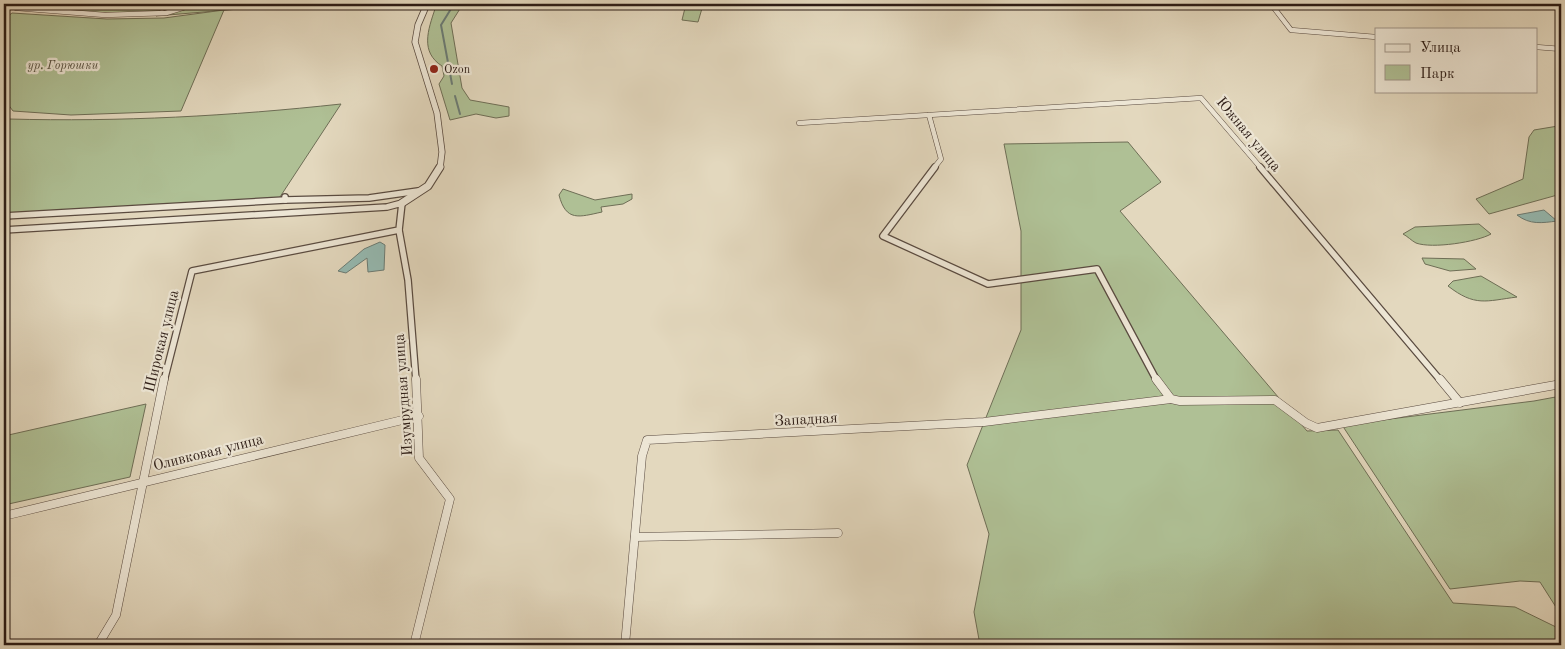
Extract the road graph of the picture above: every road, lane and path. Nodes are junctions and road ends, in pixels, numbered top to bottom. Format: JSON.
{"nodes":[{"id":1,"x":20,"y":4,"type":"edge"},
{"id":2,"x":195,"y":4,"type":"edge"},
{"id":3,"x":427,"y":4,"type":"edge"},
{"id":4,"x":1271,"y":4,"type":"edge"},
{"id":5,"x":1375,"y":38,"type":"edge"},
{"id":6,"x":1538,"y":48,"type":"edge"},
{"id":7,"x":1561,"y":49,"type":"edge"},
{"id":8,"x":929,"y":114,"type":"junction"},
{"id":9,"x":799,"y":123,"type":"dead end"},
{"id":10,"x":424,"y":190,"type":"junction"},
{"id":11,"x":402,"y":203,"type":"junction"},
{"id":12,"x":4,"y":216,"type":"edge"},
{"id":13,"x":4,"y":230,"type":"edge"},
{"id":14,"x":399,"y":230,"type":"junction"},
{"id":15,"x":1561,"y":384,"type":"edge"},
{"id":16,"x":1172,"y":399,"type":"junction"},
{"id":17,"x":1460,"y":403,"type":"junction"},
{"id":18,"x":420,"y":416,"type":"junction"},
{"id":19,"x":143,"y":482,"type":"junction"},
{"id":20,"x":4,"y":516,"type":"edge"},
{"id":21,"x":838,"y":533,"type":"dead end"},
{"id":22,"x":635,"y":537,"type":"junction"},
{"id":23,"x":98,"y":645,"type":"edge"},
{"id":24,"x":414,"y":645,"type":"edge"},
{"id":25,"x":624,"y":645,"type":"edge"}],
"edges":[{"from":1,"to":2,"type":"street"},
{"from":3,"to":10,"type":"street"},
{"from":4,"to":5,"type":"street"},
{"from":6,"to":7,"type":"street"},
{"from":8,"to":9,"type":"street","name":"Южная улица"},
{"from":8,"to":16,"type":"street"},
{"from":8,"to":17,"type":"street","name":"Южная улица"},
{"from":10,"to":11,"type":"street"},
{"from":10,"to":12,"type":"street"},
{"from":11,"to":13,"type":"street"},
{"from":11,"to":14,"type":"street"},
{"from":14,"to":18,"type":"street","name":"Изумрудная улица"},
{"from":14,"to":19,"type":"street","name":"Широкая улица"},
{"from":15,"to":17,"type":"street"},
{"from":16,"to":17,"type":"street"},
{"from":16,"to":22,"type":"street","name":"Западная"},
{"from":18,"to":19,"type":"street","name":"Оливковая улица"},
{"from":18,"to":24,"type":"street","name":"Изумрудная улица"},
{"from":19,"to":20,"type":"street","name":"Оливковая улица"},
{"from":19,"to":23,"type":"street","name":"Широкая улица"},
{"from":21,"to":22,"type":"street"},
{"from":22,"to":25,"type":"street","name":"Западная"}]}
